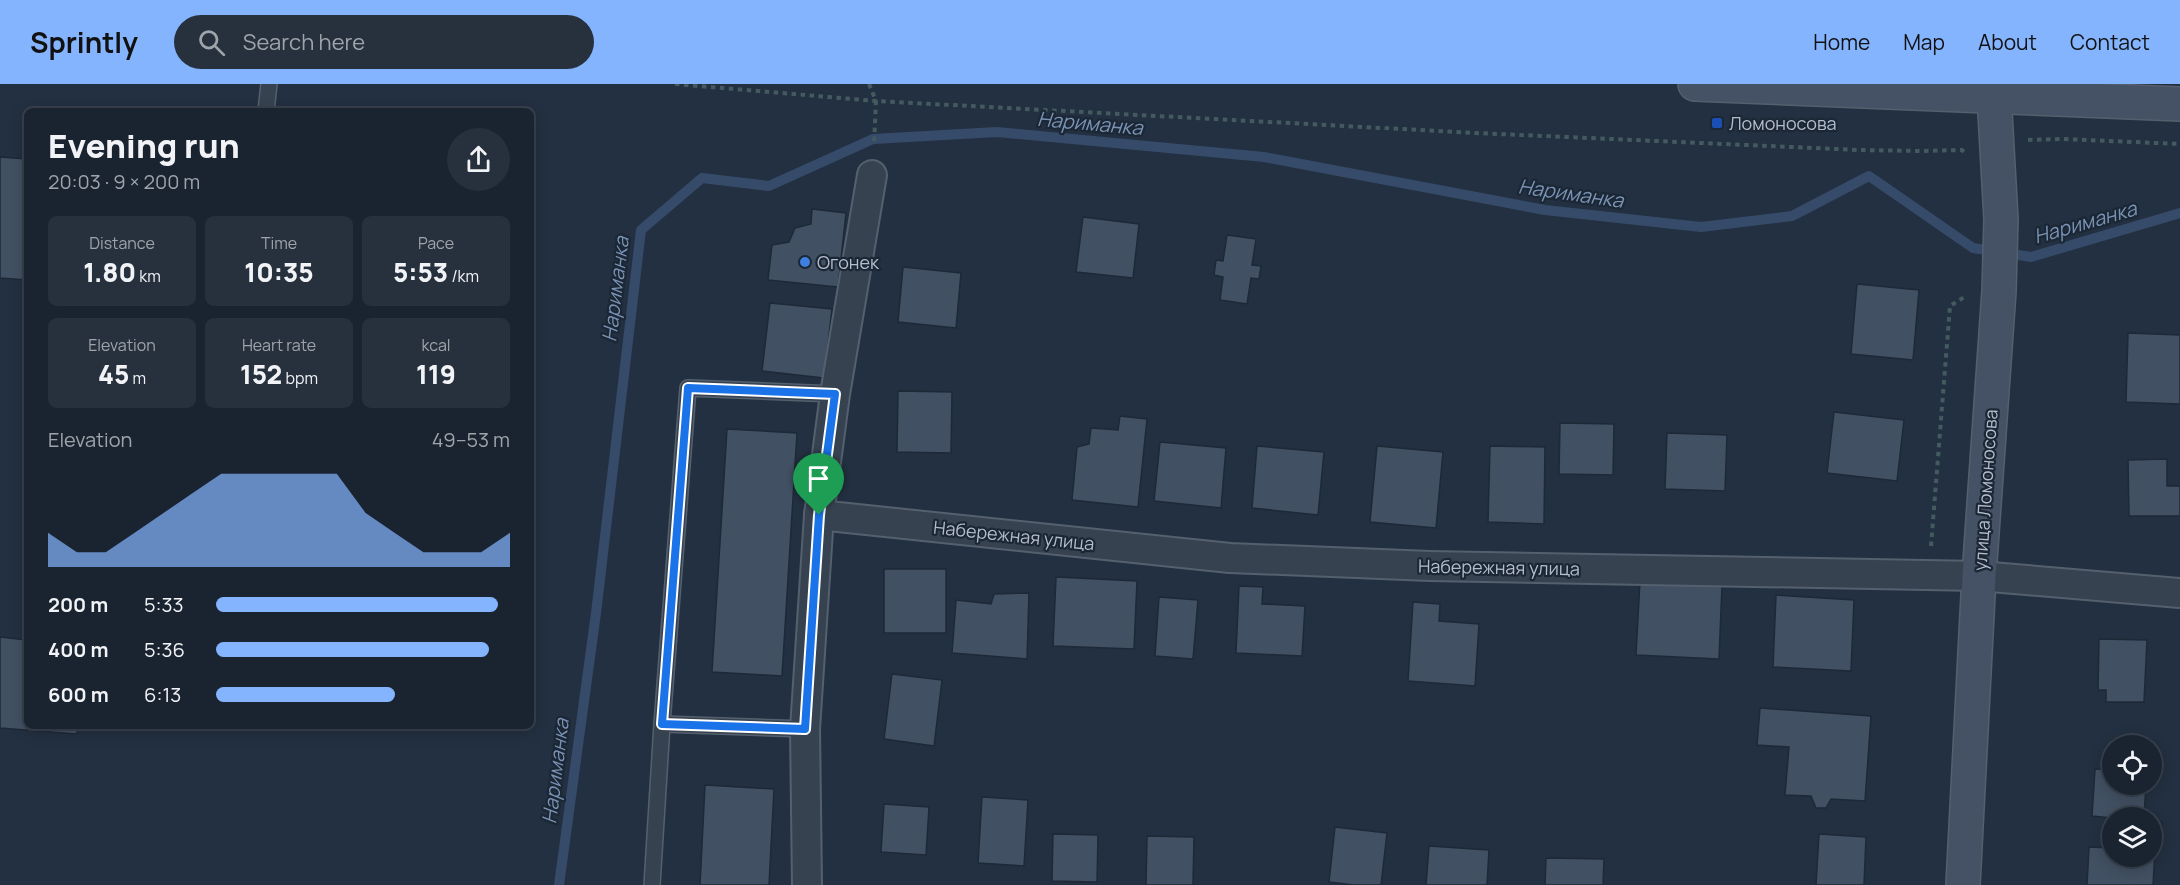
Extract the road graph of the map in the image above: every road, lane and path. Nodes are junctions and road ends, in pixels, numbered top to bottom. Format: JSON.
{"nodes":[{"id":1,"x":269,"y":84,"type":"edge"},
{"id":2,"x":675,"y":84,"type":"edge"},
{"id":3,"x":869,"y":84,"type":"edge"},
{"id":4,"x":1695,"y":84,"type":"edge"},
{"id":5,"x":1996,"y":90,"type":"edge"},
{"id":6,"x":876,"y":101,"type":"junction"},
{"id":7,"x":2180,"y":104,"type":"edge"},
{"id":8,"x":266,"y":108,"type":"edge"},
{"id":9,"x":1997,"y":141,"type":"junction"},
{"id":10,"x":2180,"y":144,"type":"edge"},
{"id":11,"x":1962,"y":150,"type":"junction"},
{"id":12,"x":1969,"y":158,"type":"dead end"},
{"id":13,"x":872,"y":175,"type":"joint"},
{"id":14,"x":1987,"y":290,"type":"junction"},
{"id":15,"x":835,"y":394,"type":"junction"},
{"id":16,"x":819,"y":515,"type":"junction"},
{"id":17,"x":1929,"y":575,"type":"junction"},
{"id":18,"x":1979,"y":576,"type":"junction"},
{"id":19,"x":2180,"y":594,"type":"edge"},
{"id":20,"x":662,"y":724,"type":"junction"},
{"id":21,"x":805,"y":729,"type":"junction"},
{"id":22,"x":652,"y":885,"type":"edge"},
{"id":23,"x":807,"y":885,"type":"edge"},
{"id":24,"x":1963,"y":885,"type":"edge"}],
"edges":[{"from":1,"to":8,"type":"lane"},
{"from":2,"to":6,"type":"path"},
{"from":3,"to":6,"type":"path"},
{"from":4,"to":5,"type":"street"},
{"from":5,"to":7,"type":"street"},
{"from":5,"to":9,"type":"street","name":"улица Ломоносова"},
{"from":6,"to":11,"type":"path"},
{"from":6,"to":13,"type":"path"},
{"from":9,"to":10,"type":"path"},
{"from":9,"to":11,"type":"path"},
{"from":9,"to":14,"type":"street","name":"улица Ломоносова"},
{"from":11,"to":12,"type":"path"},
{"from":13,"to":15,"type":"street"},
{"from":14,"to":17,"type":"path"},
{"from":14,"to":18,"type":"street","name":"улица Ломоносова"},
{"from":15,"to":16,"type":"street"},
{"from":15,"to":20,"type":"lane"},
{"from":16,"to":17,"type":"street","name":"Набережная улица"},
{"from":16,"to":21,"type":"street"},
{"from":17,"to":18,"type":"street","name":"Набережная улица"},
{"from":18,"to":19,"type":"street","name":"Набережная улица"},
{"from":18,"to":24,"type":"street","name":"улица Ломоносова"},
{"from":20,"to":21,"type":"lane"},
{"from":20,"to":22,"type":"lane"},
{"from":21,"to":23,"type":"street"}]}
